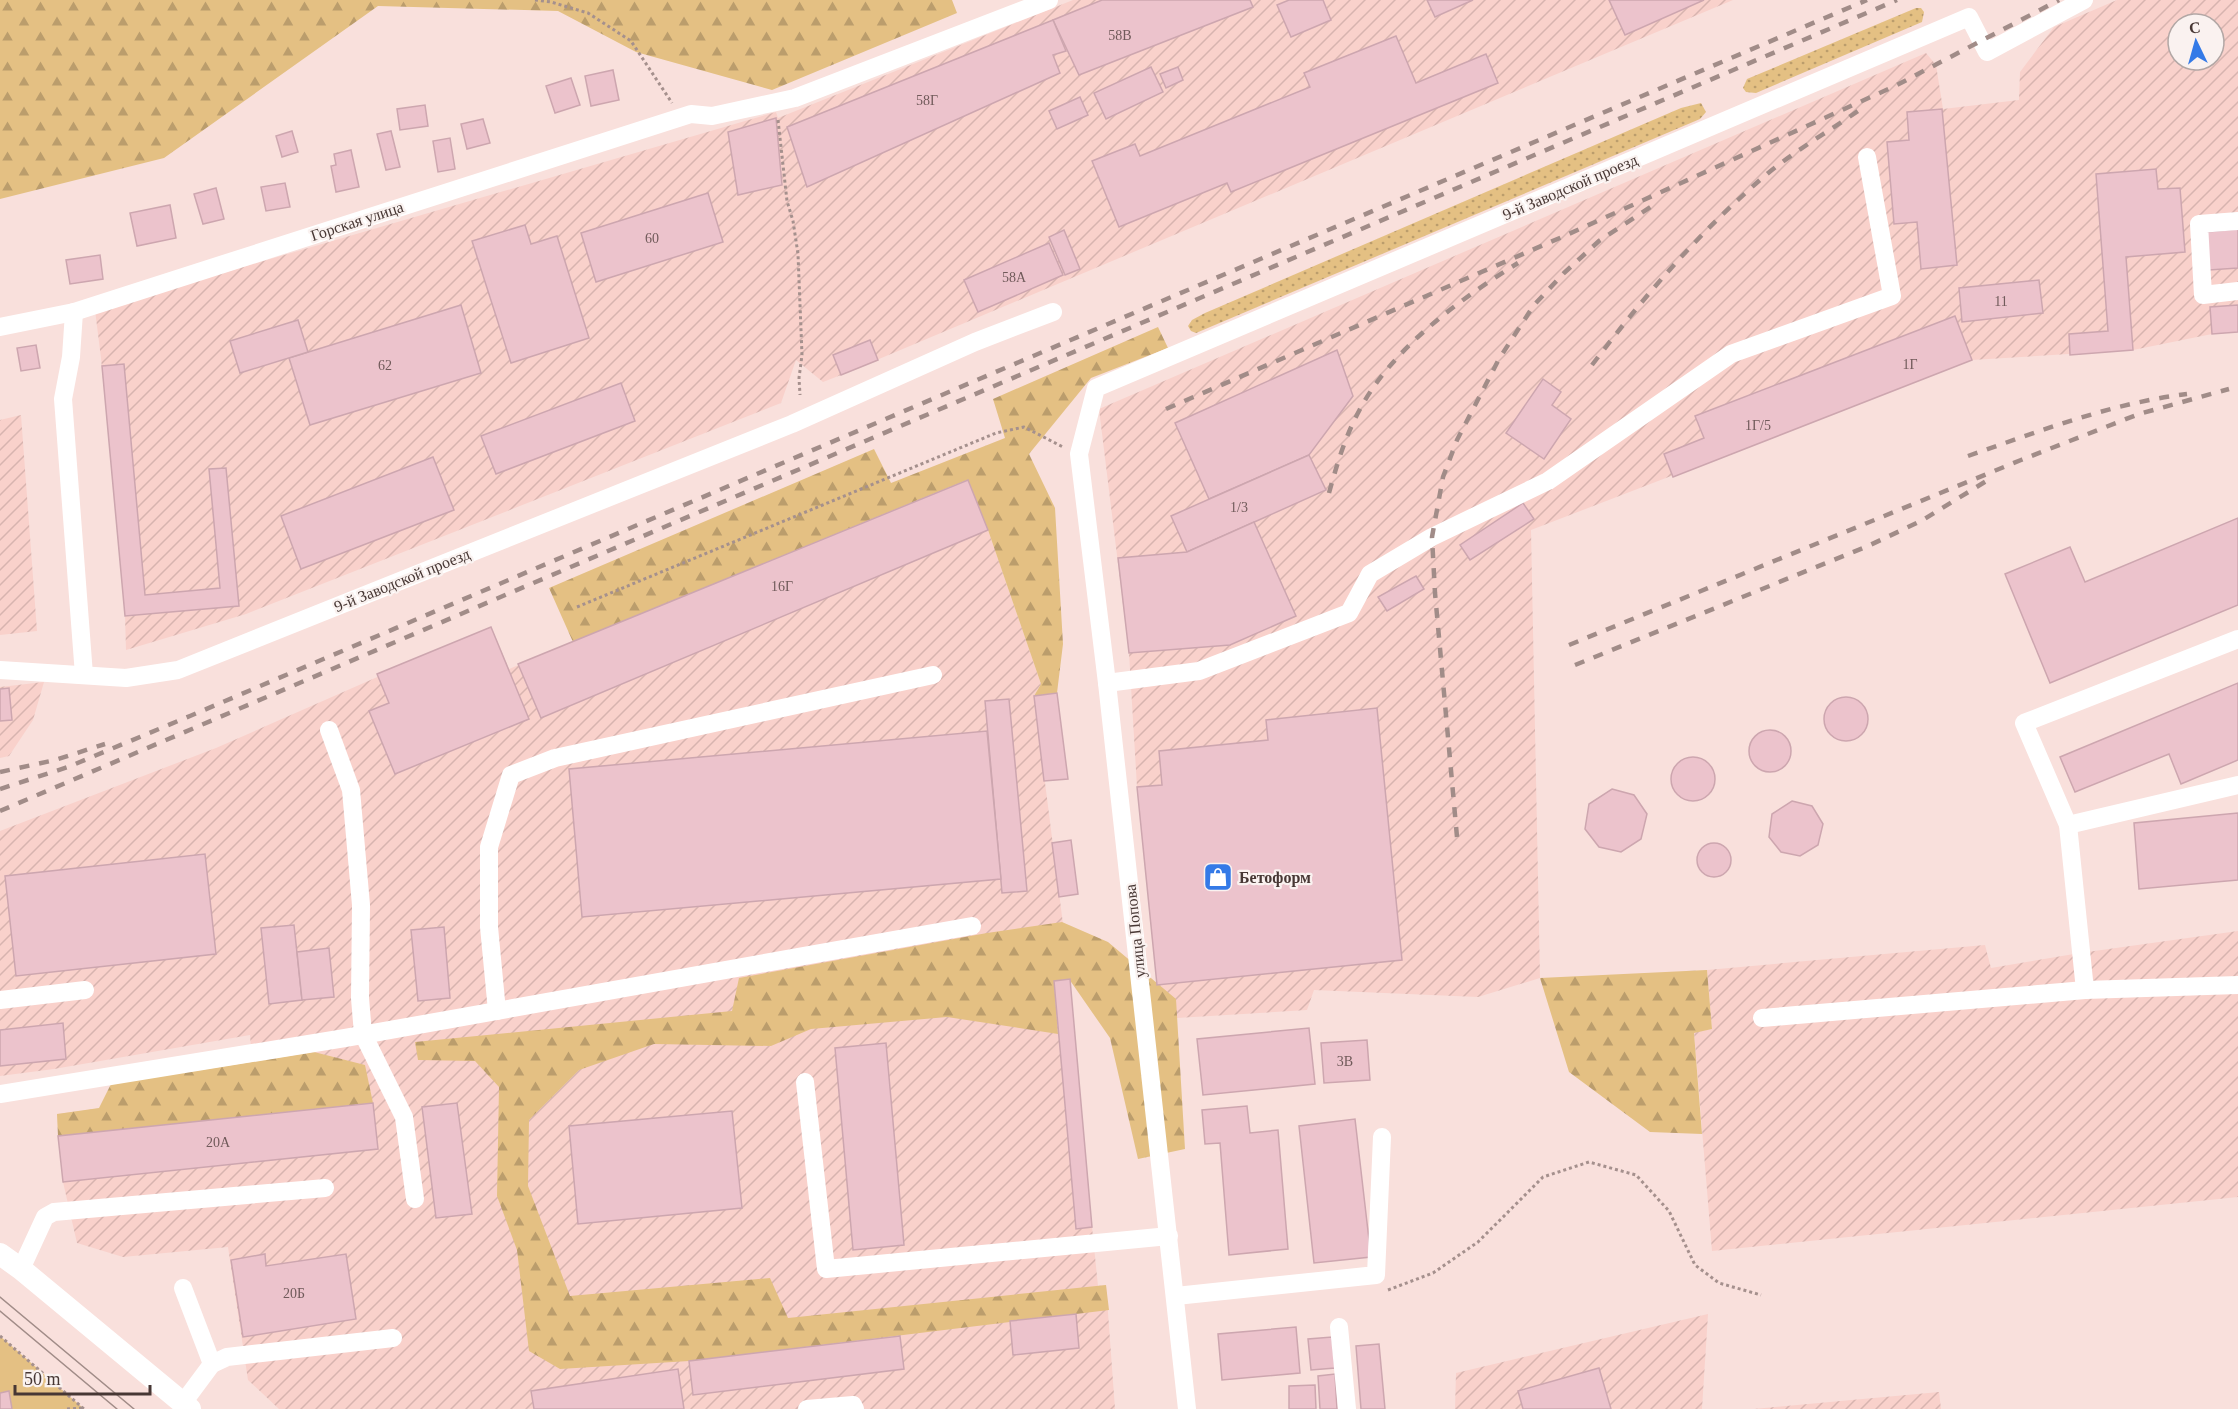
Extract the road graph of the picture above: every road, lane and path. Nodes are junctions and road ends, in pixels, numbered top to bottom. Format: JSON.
{"nodes":[{"id":1,"x":535,"y":0,"type":"edge"},
{"id":2,"x":1049,"y":0,"type":"edge"},
{"id":3,"x":2084,"y":0,"type":"edge"},
{"id":4,"x":773,"y":102,"type":"junction"},
{"id":5,"x":691,"y":114,"type":"junction"},
{"id":6,"x":1867,"y":157,"type":"dead end"},
{"id":7,"x":2238,"y":221,"type":"edge"},
{"id":8,"x":2238,"y":291,"type":"edge"},
{"id":9,"x":74,"y":312,"type":"junction"},
{"id":10,"x":1053,"y":312,"type":"dead end"},
{"id":11,"x":0,"y":327,"type":"edge"},
{"id":12,"x":800,"y":395,"type":"dead end"},
{"id":13,"x":1079,"y":454,"type":"junction"},
{"id":14,"x":577,"y":607,"type":"dead end"},
{"id":15,"x":2238,"y":639,"type":"edge"},
{"id":16,"x":0,"y":670,"type":"edge"},
{"id":17,"x":84,"y":675,"type":"junction"},
{"id":18,"x":933,"y":675,"type":"dead end"},
{"id":19,"x":1107,"y":683,"type":"junction"},
{"id":20,"x":330,"y":730,"type":"dead end"},
{"id":21,"x":2238,"y":785,"type":"edge"},
{"id":22,"x":2068,"y":825,"type":"junction"},
{"id":23,"x":972,"y":926,"type":"dead end"},
{"id":24,"x":2238,"y":985,"type":"edge"},
{"id":25,"x":85,"y":990,"type":"dead end"},
{"id":26,"x":2085,"y":990,"type":"junction"},
{"id":27,"x":0,"y":1000,"type":"edge"},
{"id":28,"x":497,"y":1011,"type":"junction"},
{"id":29,"x":1762,"y":1018,"type":"dead end"},
{"id":30,"x":363,"y":1034,"type":"junction"},
{"id":31,"x":805,"y":1082,"type":"dead end"},
{"id":32,"x":0,"y":1094,"type":"edge"},
{"id":33,"x":1383,"y":1137,"type":"dead end"},
{"id":34,"x":324,"y":1188,"type":"dead end"},
{"id":35,"x":415,"y":1199,"type":"dead end"},
{"id":36,"x":1169,"y":1236,"type":"junction"},
{"id":37,"x":0,"y":1254,"type":"edge"},
{"id":38,"x":21,"y":1269,"type":"junction"},
{"id":39,"x":183,"y":1288,"type":"dead end"},
{"id":40,"x":1381,"y":1292,"type":"dead end"},
{"id":41,"x":1761,"y":1295,"type":"dead end"},
{"id":42,"x":1176,"y":1296,"type":"junction"},
{"id":43,"x":1339,"y":1327,"type":"dead end"},
{"id":44,"x":0,"y":1336,"type":"edge"},
{"id":45,"x":393,"y":1338,"type":"dead end"},
{"id":46,"x":212,"y":1364,"type":"junction"},
{"id":47,"x":186,"y":1406,"type":"edge"},
{"id":48,"x":83,"y":1408,"type":"edge"},
{"id":49,"x":67,"y":1409,"type":"edge"},
{"id":50,"x":807,"y":1409,"type":"edge"},
{"id":51,"x":855,"y":1409,"type":"edge"},
{"id":52,"x":1186,"y":1409,"type":"edge"},
{"id":53,"x":1347,"y":1409,"type":"edge"}],
"edges":[{"from":1,"to":5,"type":"path"},
{"from":2,"to":4,"type":"street","name":"Горская улица"},
{"from":3,"to":13,"type":"street","name":"9-й Заводской проезд"},
{"from":4,"to":5,"type":"street","name":"Горская улица"},
{"from":4,"to":12,"type":"path"},
{"from":5,"to":9,"type":"street","name":"Горская улица"},
{"from":6,"to":19,"type":"street"},
{"from":7,"to":8,"type":"street"},
{"from":9,"to":11,"type":"street","name":"Горская улица"},
{"from":9,"to":17,"type":"street"},
{"from":10,"to":17,"type":"street","name":"9-й Заводской проезд"},
{"from":13,"to":14,"type":"path"},
{"from":13,"to":19,"type":"street","name":"улица Попова"},
{"from":15,"to":22,"type":"street"},
{"from":16,"to":17,"type":"street","name":"9-й Заводской проезд"},
{"from":18,"to":28,"type":"street"},
{"from":19,"to":36,"type":"street","name":"улица Попова"},
{"from":20,"to":30,"type":"street"},
{"from":21,"to":22,"type":"street"},
{"from":22,"to":26,"type":"street"},
{"from":23,"to":28,"type":"street"},
{"from":24,"to":26,"type":"street"},
{"from":25,"to":27,"type":"street"},
{"from":26,"to":29,"type":"street"},
{"from":28,"to":30,"type":"street"},
{"from":30,"to":32,"type":"street"},
{"from":30,"to":35,"type":"street"},
{"from":31,"to":36,"type":"street"},
{"from":33,"to":42,"type":"street"},
{"from":34,"to":38,"type":"street"},
{"from":36,"to":42,"type":"street","name":"улица Попова"},
{"from":37,"to":38,"type":"main road"},
{"from":38,"to":47,"type":"main road"},
{"from":39,"to":46,"type":"street"},
{"from":40,"to":41,"type":"path"},
{"from":42,"to":52,"type":"street","name":"улица Попова"},
{"from":43,"to":53,"type":"street"},
{"from":44,"to":48,"type":"path"},
{"from":45,"to":46,"type":"street"},
{"from":46,"to":47,"type":"street"},
{"from":48,"to":49,"type":"path"},
{"from":50,"to":51,"type":"street"}]}
